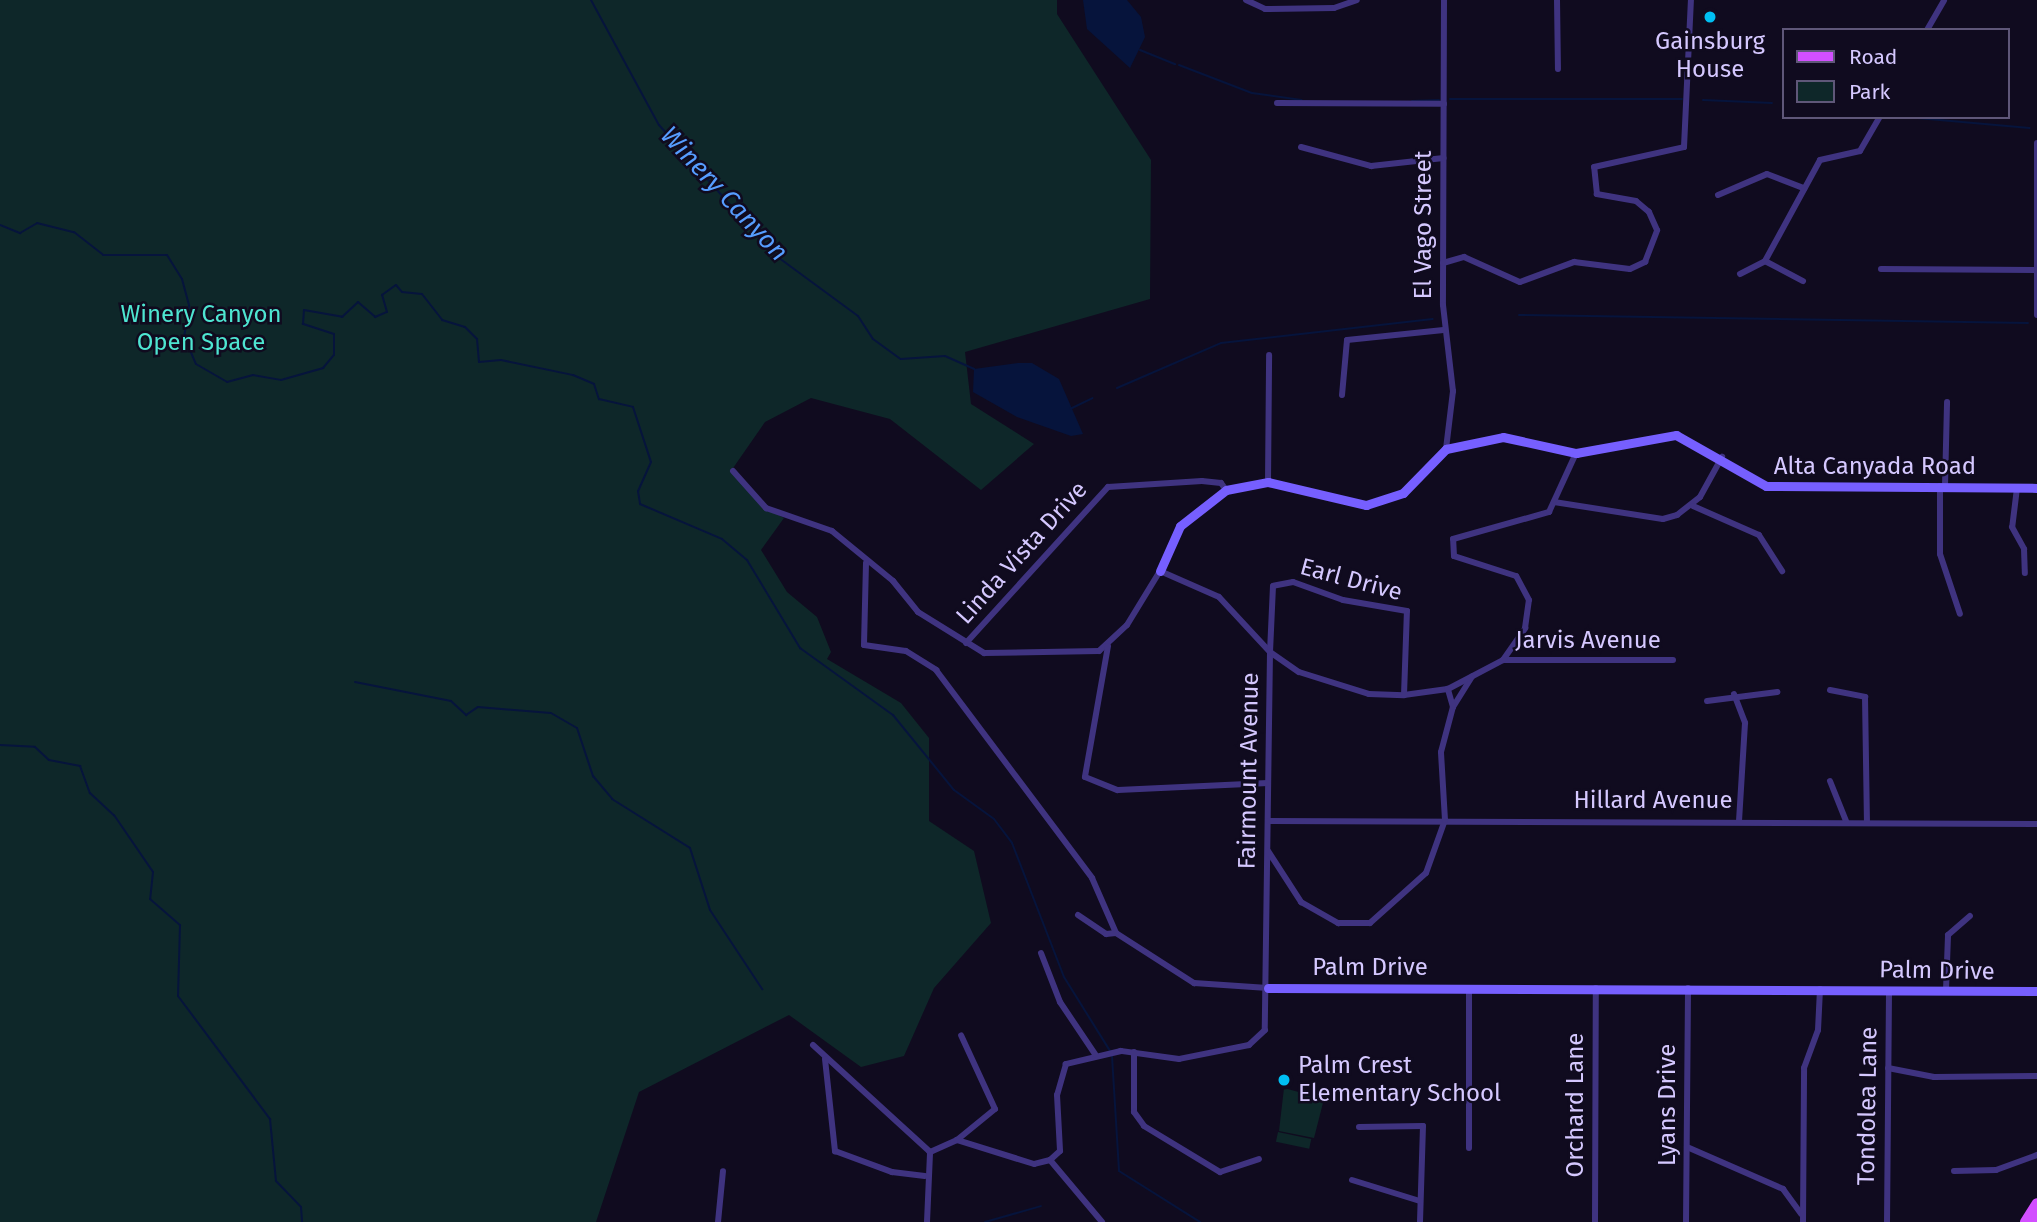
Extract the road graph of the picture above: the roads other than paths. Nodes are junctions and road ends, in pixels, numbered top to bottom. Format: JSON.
{"nodes":[{"id":1,"x":1357,"y":0,"type":"edge"},
{"id":2,"x":1444,"y":0,"type":"edge"},
{"id":3,"x":1557,"y":0,"type":"edge"},
{"id":4,"x":1691,"y":0,"type":"edge"},
{"id":5,"x":1944,"y":0,"type":"edge"},
{"id":6,"x":1246,"y":1,"type":"edge"},
{"id":7,"x":1928,"y":28,"type":"edge"},
{"id":8,"x":1558,"y":68,"type":"dead end"},
{"id":9,"x":1277,"y":103,"type":"dead end"},
{"id":10,"x":1444,"y":104,"type":"junction"},
{"id":11,"x":1879,"y":119,"type":"edge"},
{"id":12,"x":2037,"y":143,"type":"edge"},
{"id":13,"x":1301,"y":147,"type":"dead end"},
{"id":14,"x":1444,"y":158,"type":"junction"},
{"id":15,"x":1804,"y":188,"type":"junction"},
{"id":16,"x":1718,"y":195,"type":"dead end"},
{"id":17,"x":2036,"y":232,"type":"edge"},
{"id":18,"x":1765,"y":261,"type":"junction"},
{"id":19,"x":1443,"y":263,"type":"junction"},
{"id":20,"x":1881,"y":269,"type":"dead end"},
{"id":21,"x":2035,"y":270,"type":"junction"},
{"id":22,"x":1740,"y":274,"type":"dead end"},
{"id":23,"x":1803,"y":281,"type":"dead end"},
{"id":24,"x":2037,"y":315,"type":"edge"},
{"id":25,"x":1443,"y":330,"type":"junction"},
{"id":26,"x":1269,"y":355,"type":"dead end"},
{"id":27,"x":1342,"y":395,"type":"dead end"},
{"id":28,"x":1947,"y":402,"type":"dead end"},
{"id":29,"x":1446,"y":449,"type":"junction"},
{"id":30,"x":1576,"y":453,"type":"junction"},
{"id":31,"x":1722,"y":457,"type":"junction"},
{"id":32,"x":733,"y":471,"type":"dead end"},
{"id":33,"x":1268,"y":482,"type":"junction"},
{"id":34,"x":1942,"y":486,"type":"junction"},
{"id":35,"x":2018,"y":488,"type":"junction"},
{"id":36,"x":2037,"y":488,"type":"edge"},
{"id":37,"x":1226,"y":490,"type":"junction"},
{"id":38,"x":1554,"y":502,"type":"junction"},
{"id":39,"x":1693,"y":506,"type":"junction"},
{"id":40,"x":866,"y":564,"type":"junction"},
{"id":41,"x":1160,"y":571,"type":"junction"},
{"id":42,"x":1782,"y":571,"type":"dead end"},
{"id":43,"x":2025,"y":573,"type":"dead end"},
{"id":44,"x":1960,"y":614,"type":"dead end"},
{"id":45,"x":966,"y":643,"type":"junction"},
{"id":46,"x":1108,"y":646,"type":"junction"},
{"id":47,"x":1270,"y":652,"type":"junction"},
{"id":48,"x":1503,"y":660,"type":"junction"},
{"id":49,"x":1673,"y":660,"type":"dead end"},
{"id":50,"x":1474,"y":673,"type":"junction"},
{"id":51,"x":1448,"y":689,"type":"junction"},
{"id":52,"x":1830,"y":690,"type":"dead end"},
{"id":53,"x":1777,"y":692,"type":"dead end"},
{"id":54,"x":1734,"y":694,"type":"junction"},
{"id":55,"x":1404,"y":695,"type":"junction"},
{"id":56,"x":1707,"y":701,"type":"dead end"},
{"id":57,"x":1452,"y":707,"type":"junction"},
{"id":58,"x":1830,"y":781,"type":"dead end"},
{"id":59,"x":1268,"y":783,"type":"junction"},
{"id":60,"x":1445,"y":820,"type":"junction"},
{"id":61,"x":1268,"y":821,"type":"junction"},
{"id":62,"x":1739,"y":821,"type":"junction"},
{"id":63,"x":1846,"y":821,"type":"junction"},
{"id":64,"x":1867,"y":822,"type":"junction"},
{"id":65,"x":2037,"y":824,"type":"edge"},
{"id":66,"x":1267,"y":851,"type":"junction"},
{"id":67,"x":1078,"y":915,"type":"dead end"},
{"id":68,"x":1970,"y":916,"type":"dead end"},
{"id":69,"x":1116,"y":933,"type":"junction"},
{"id":70,"x":1041,"y":953,"type":"dead end"},
{"id":71,"x":1268,"y":988,"type":"junction"},
{"id":72,"x":1469,"y":988,"type":"junction"},
{"id":73,"x":1596,"y":988,"type":"junction"},
{"id":74,"x":1688,"y":988,"type":"junction"},
{"id":75,"x":1819,"y":989,"type":"junction"},
{"id":76,"x":1889,"y":990,"type":"junction"},
{"id":77,"x":1946,"y":990,"type":"junction"},
{"id":78,"x":2037,"y":991,"type":"edge"},
{"id":79,"x":961,"y":1035,"type":"dead end"},
{"id":80,"x":813,"y":1045,"type":"dead end"},
{"id":81,"x":1134,"y":1052,"type":"junction"},
{"id":82,"x":1099,"y":1054,"type":"junction"},
{"id":83,"x":825,"y":1059,"type":"junction"},
{"id":84,"x":1888,"y":1068,"type":"junction"},
{"id":85,"x":2037,"y":1076,"type":"edge"},
{"id":86,"x":1360,"y":1127,"type":"dead end"},
{"id":87,"x":957,"y":1140,"type":"junction"},
{"id":88,"x":1687,"y":1147,"type":"junction"},
{"id":89,"x":1469,"y":1148,"type":"dead end"},
{"id":90,"x":930,"y":1153,"type":"junction"},
{"id":91,"x":2037,"y":1155,"type":"edge"},
{"id":92,"x":1259,"y":1159,"type":"dead end"},
{"id":93,"x":1050,"y":1160,"type":"junction"},
{"id":94,"x":723,"y":1171,"type":"dead end"},
{"id":95,"x":1954,"y":1171,"type":"dead end"},
{"id":96,"x":925,"y":1176,"type":"junction"},
{"id":97,"x":1352,"y":1180,"type":"dead end"},
{"id":98,"x":1420,"y":1201,"type":"junction"},
{"id":99,"x":2037,"y":1203,"type":"edge"},
{"id":100,"x":2037,"y":1217,"type":"edge"},
{"id":101,"x":1803,"y":1221,"type":"edge"},
{"id":102,"x":718,"y":1222,"type":"edge"},
{"id":103,"x":927,"y":1222,"type":"edge"},
{"id":104,"x":1101,"y":1222,"type":"edge"},
{"id":105,"x":1420,"y":1222,"type":"edge"},
{"id":106,"x":1595,"y":1222,"type":"edge"},
{"id":107,"x":1686,"y":1222,"type":"edge"},
{"id":108,"x":1887,"y":1222,"type":"edge"},
{"id":109,"x":2025,"y":1222,"type":"edge"},
{"id":110,"x":2034,"y":1222,"type":"edge"}],
"edges":[{"from":1,"to":6,"type":"street"},
{"from":2,"to":10,"type":"street","name":"El Vago Street"},
{"from":3,"to":8,"type":"street"},
{"from":4,"to":19,"type":"street"},
{"from":5,"to":7,"type":"street"},
{"from":9,"to":10,"type":"street"},
{"from":10,"to":14,"type":"street","name":"El Vago Street"},
{"from":11,"to":15,"type":"street"},
{"from":12,"to":17,"type":"street"},
{"from":13,"to":14,"type":"street"},
{"from":14,"to":19,"type":"street","name":"El Vago Street"},
{"from":15,"to":16,"type":"street"},
{"from":15,"to":18,"type":"street"},
{"from":17,"to":21,"type":"street"},
{"from":18,"to":22,"type":"street"},
{"from":18,"to":23,"type":"street"},
{"from":19,"to":25,"type":"street","name":"El Vago Street"},
{"from":20,"to":21,"type":"street"},
{"from":21,"to":24,"type":"street"},
{"from":25,"to":27,"type":"street"},
{"from":25,"to":29,"type":"street","name":"El Vago Street"},
{"from":26,"to":33,"type":"street"},
{"from":28,"to":34,"type":"street"},
{"from":29,"to":30,"type":"street","name":"Alta Canyada Road"},
{"from":29,"to":33,"type":"street"},
{"from":30,"to":31,"type":"street","name":"Alta Canyada Road"},
{"from":30,"to":38,"type":"street"},
{"from":31,"to":34,"type":"street","name":"Alta Canyada Road"},
{"from":31,"to":39,"type":"street"},
{"from":32,"to":40,"type":"street"},
{"from":33,"to":37,"type":"street"},
{"from":34,"to":35,"type":"street","name":"Alta Canyada Road"},
{"from":34,"to":44,"type":"street"},
{"from":35,"to":36,"type":"street","name":"Alta Canyada Road"},
{"from":35,"to":43,"type":"street"},
{"from":37,"to":41,"type":"street"},
{"from":37,"to":45,"type":"street","name":"Linda Vista Drive"},
{"from":38,"to":39,"type":"street"},
{"from":38,"to":48,"type":"street"},
{"from":39,"to":42,"type":"street"},
{"from":40,"to":45,"type":"street"},
{"from":40,"to":69,"type":"street"},
{"from":41,"to":46,"type":"street"},
{"from":41,"to":47,"type":"street","name":"Fairmount Avenue"},
{"from":45,"to":46,"type":"street"},
{"from":46,"to":59,"type":"street"},
{"from":47,"to":55,"type":"street"},
{"from":47,"to":55,"type":"street","name":"Earl Drive"},
{"from":47,"to":59,"type":"street","name":"Fairmount Avenue"},
{"from":48,"to":49,"type":"street","name":"Jarvis Avenue"},
{"from":48,"to":50,"type":"street"},
{"from":50,"to":51,"type":"street"},
{"from":50,"to":57,"type":"street"},
{"from":51,"to":55,"type":"street"},
{"from":51,"to":57,"type":"street"},
{"from":52,"to":64,"type":"street"},
{"from":53,"to":54,"type":"street"},
{"from":54,"to":56,"type":"street"},
{"from":54,"to":62,"type":"street"},
{"from":57,"to":60,"type":"street"},
{"from":58,"to":63,"type":"street"},
{"from":59,"to":61,"type":"street","name":"Fairmount Avenue"},
{"from":60,"to":61,"type":"street","name":"Hillard Avenue"},
{"from":60,"to":62,"type":"street","name":"Hillard Avenue"},
{"from":60,"to":66,"type":"street"},
{"from":61,"to":66,"type":"street","name":"Fairmount Avenue"},
{"from":62,"to":63,"type":"street","name":"Hillard Avenue"},
{"from":63,"to":64,"type":"street","name":"Hillard Avenue"},
{"from":64,"to":65,"type":"street","name":"Hillard Avenue"},
{"from":66,"to":71,"type":"street","name":"Fairmount Avenue"},
{"from":67,"to":69,"type":"street","name":"Palm Drive"},
{"from":68,"to":77,"type":"street"},
{"from":69,"to":71,"type":"street","name":"Palm Drive"},
{"from":70,"to":82,"type":"street"},
{"from":71,"to":72,"type":"street","name":"Palm Drive"},
{"from":71,"to":81,"type":"street","name":"Fairmount Avenue"},
{"from":72,"to":73,"type":"street","name":"Palm Drive"},
{"from":72,"to":89,"type":"street"},
{"from":73,"to":74,"type":"street","name":"Palm Drive"},
{"from":73,"to":106,"type":"street","name":"Orchard Lane"},
{"from":74,"to":75,"type":"street","name":"Palm Drive"},
{"from":74,"to":88,"type":"street","name":"Lyans Drive"},
{"from":75,"to":76,"type":"street","name":"Palm Drive"},
{"from":75,"to":101,"type":"street"},
{"from":76,"to":77,"type":"street","name":"Palm Drive"},
{"from":76,"to":84,"type":"street","name":"Tondolea Lane"},
{"from":77,"to":78,"type":"street","name":"Palm Drive"},
{"from":79,"to":87,"type":"street"},
{"from":80,"to":83,"type":"street"},
{"from":81,"to":82,"type":"street","name":"Fairmount Avenue"},
{"from":81,"to":92,"type":"street"},
{"from":82,"to":93,"type":"street","name":"Fairmount Avenue"},
{"from":83,"to":90,"type":"street"},
{"from":83,"to":96,"type":"street"},
{"from":84,"to":85,"type":"street"},
{"from":84,"to":108,"type":"street","name":"Tondolea Lane"},
{"from":86,"to":98,"type":"street"},
{"from":87,"to":90,"type":"street"},
{"from":87,"to":93,"type":"street"},
{"from":88,"to":101,"type":"street"},
{"from":88,"to":107,"type":"street","name":"Lyans Drive"},
{"from":90,"to":96,"type":"street"},
{"from":91,"to":95,"type":"street"},
{"from":93,"to":104,"type":"street"},
{"from":94,"to":102,"type":"street"},
{"from":96,"to":103,"type":"street"},
{"from":97,"to":98,"type":"street"},
{"from":98,"to":105,"type":"street"},
{"from":99,"to":109,"type":"main road"},
{"from":100,"to":110,"type":"main road"}]}
